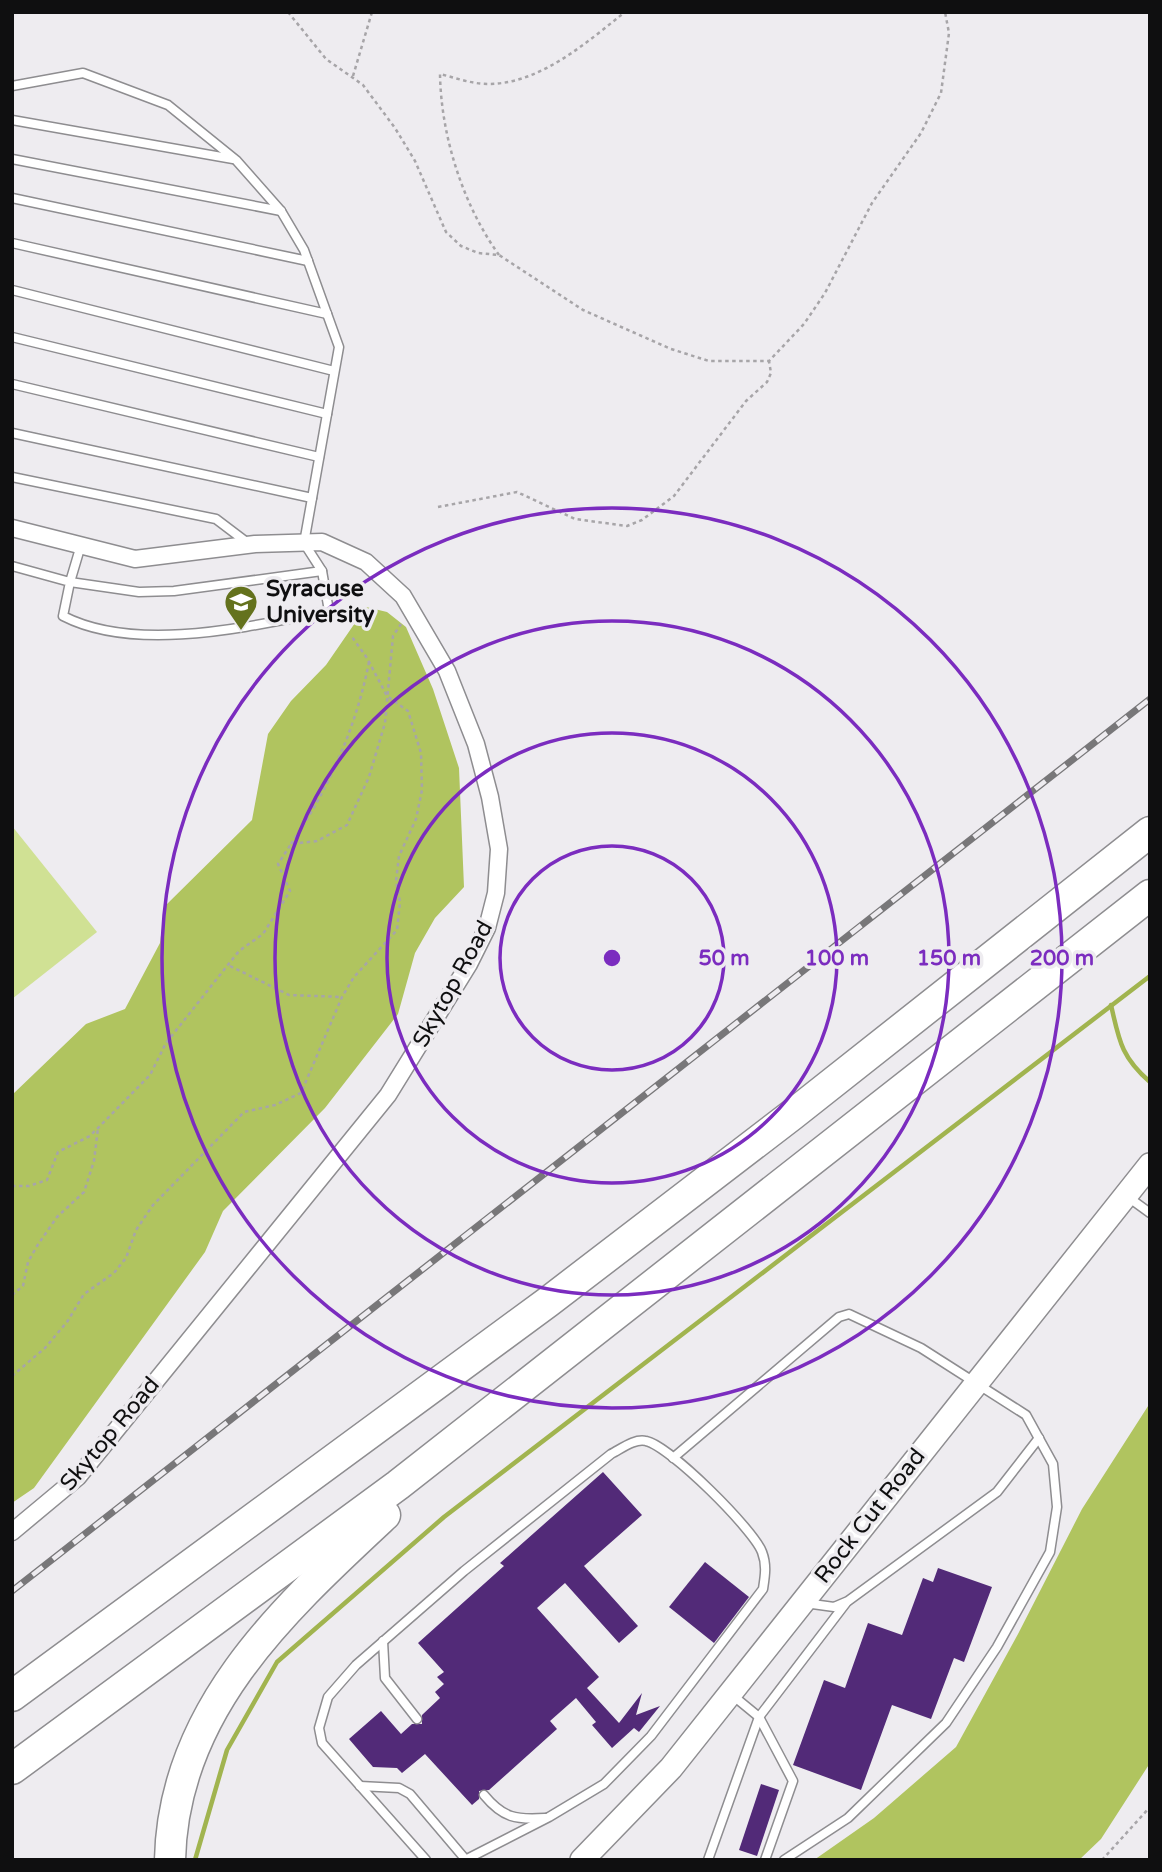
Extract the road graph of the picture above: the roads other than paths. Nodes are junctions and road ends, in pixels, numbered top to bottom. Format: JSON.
{"nodes":[{"id":1,"x":12,"y":86,"type":"edge"},
{"id":2,"x":12,"y":120,"type":"edge"},
{"id":3,"x":12,"y":159,"type":"edge"},
{"id":4,"x":236,"y":160,"type":"junction"},
{"id":5,"x":12,"y":198,"type":"edge"},
{"id":6,"x":281,"y":211,"type":"junction"},
{"id":7,"x":12,"y":243,"type":"edge"},
{"id":8,"x":309,"y":261,"type":"junction"},
{"id":9,"x":12,"y":290,"type":"edge"},
{"id":10,"x":327,"y":314,"type":"junction"},
{"id":11,"x":12,"y":337,"type":"edge"},
{"id":12,"x":334,"y":371,"type":"junction"},
{"id":13,"x":12,"y":384,"type":"edge"},
{"id":14,"x":327,"y":414,"type":"junction"},
{"id":15,"x":12,"y":433,"type":"edge"},
{"id":16,"x":319,"y":457,"type":"junction"},
{"id":17,"x":12,"y":478,"type":"edge"},
{"id":18,"x":312,"y":498,"type":"junction"},
{"id":19,"x":12,"y":528,"type":"edge"},
{"id":20,"x":304,"y":543,"type":"junction"},
{"id":21,"x":81,"y":545,"type":"junction"},
{"id":22,"x":250,"y":545,"type":"junction"},
{"id":23,"x":12,"y":566,"type":"edge"},
{"id":24,"x":322,"y":571,"type":"junction"},
{"id":25,"x":71,"y":582,"type":"junction"},
{"id":26,"x":1150,"y":832,"type":"edge"},
{"id":27,"x":1150,"y":895,"type":"edge"},
{"id":28,"x":1150,"y":1165,"type":"edge"},
{"id":29,"x":1126,"y":1196,"type":"junction"},
{"id":30,"x":1150,"y":1213,"type":"edge"},
{"id":31,"x":591,"y":1335,"type":"junction"},
{"id":32,"x":976,"y":1381,"type":"junction"},
{"id":33,"x":1039,"y":1438,"type":"junction"},
{"id":34,"x":673,"y":1458,"type":"junction"},
{"id":35,"x":12,"y":1532,"type":"edge"},
{"id":36,"x":848,"y":1601,"type":"junction"},
{"id":37,"x":802,"y":1603,"type":"junction"},
{"id":38,"x":383,"y":1641,"type":"junction"},
{"id":39,"x":731,"y":1694,"type":"junction"},
{"id":40,"x":12,"y":1696,"type":"edge"},
{"id":41,"x":759,"y":1717,"type":"junction"},
{"id":42,"x":417,"y":1719,"type":"dead end"},
{"id":43,"x":12,"y":1769,"type":"edge"},
{"id":44,"x":360,"y":1786,"type":"junction"},
{"id":45,"x":484,"y":1795,"type":"dead end"},
{"id":46,"x":549,"y":1817,"type":"junction"},
{"id":47,"x":170,"y":1860,"type":"edge"},
{"id":48,"x":426,"y":1860,"type":"edge"},
{"id":49,"x":465,"y":1860,"type":"edge"},
{"id":50,"x":582,"y":1860,"type":"edge"},
{"id":51,"x":708,"y":1860,"type":"edge"},
{"id":52,"x":765,"y":1860,"type":"edge"},
{"id":53,"x":784,"y":1860,"type":"edge"}],
"edges":[{"from":1,"to":4,"type":"lane"},
{"from":2,"to":4,"type":"lane"},
{"from":3,"to":6,"type":"lane"},
{"from":4,"to":6,"type":"lane"},
{"from":5,"to":8,"type":"lane"},
{"from":6,"to":8,"type":"lane"},
{"from":7,"to":10,"type":"lane"},
{"from":8,"to":10,"type":"lane"},
{"from":9,"to":12,"type":"lane"},
{"from":10,"to":12,"type":"lane"},
{"from":11,"to":14,"type":"lane"},
{"from":12,"to":14,"type":"lane"},
{"from":13,"to":16,"type":"lane"},
{"from":14,"to":16,"type":"lane"},
{"from":15,"to":18,"type":"lane"},
{"from":16,"to":18,"type":"lane"},
{"from":17,"to":22,"type":"lane"},
{"from":18,"to":20,"type":"lane"},
{"from":19,"to":21,"type":"street","name":"Skytop Road"},
{"from":20,"to":22,"type":"street","name":"Skytop Road"},
{"from":20,"to":24,"type":"lane"},
{"from":20,"to":35,"type":"street","name":"Skytop Road"},
{"from":21,"to":22,"type":"street","name":"Skytop Road"},
{"from":21,"to":25,"type":"lane"},
{"from":23,"to":25,"type":"lane"},
{"from":24,"to":25,"type":"lane"},
{"from":24,"to":25,"type":"lane"},
{"from":26,"to":40,"type":"highway"},
{"from":27,"to":31,"type":"highway"},
{"from":28,"to":29,"type":"street","name":"Rock Cut Road"},
{"from":29,"to":30,"type":"lane"},
{"from":29,"to":32,"type":"street","name":"Rock Cut Road"},
{"from":31,"to":43,"type":"highway"},
{"from":31,"to":47,"type":"highway"},
{"from":32,"to":33,"type":"lane"},
{"from":32,"to":34,"type":"lane"},
{"from":32,"to":37,"type":"street","name":"Rock Cut Road"},
{"from":33,"to":36,"type":"lane"},
{"from":33,"to":53,"type":"lane"},
{"from":34,"to":38,"type":"lane"},
{"from":34,"to":46,"type":"lane"},
{"from":36,"to":37,"type":"lane"},
{"from":36,"to":41,"type":"lane"},
{"from":37,"to":39,"type":"street","name":"Rock Cut Road"},
{"from":38,"to":42,"type":"lane"},
{"from":38,"to":44,"type":"lane"},
{"from":39,"to":41,"type":"lane"},
{"from":39,"to":50,"type":"street","name":"Rock Cut Road"},
{"from":41,"to":51,"type":"lane"},
{"from":41,"to":52,"type":"lane"},
{"from":44,"to":48,"type":"lane"},
{"from":44,"to":49,"type":"lane"},
{"from":45,"to":46,"type":"lane"},
{"from":46,"to":49,"type":"lane"}]}
